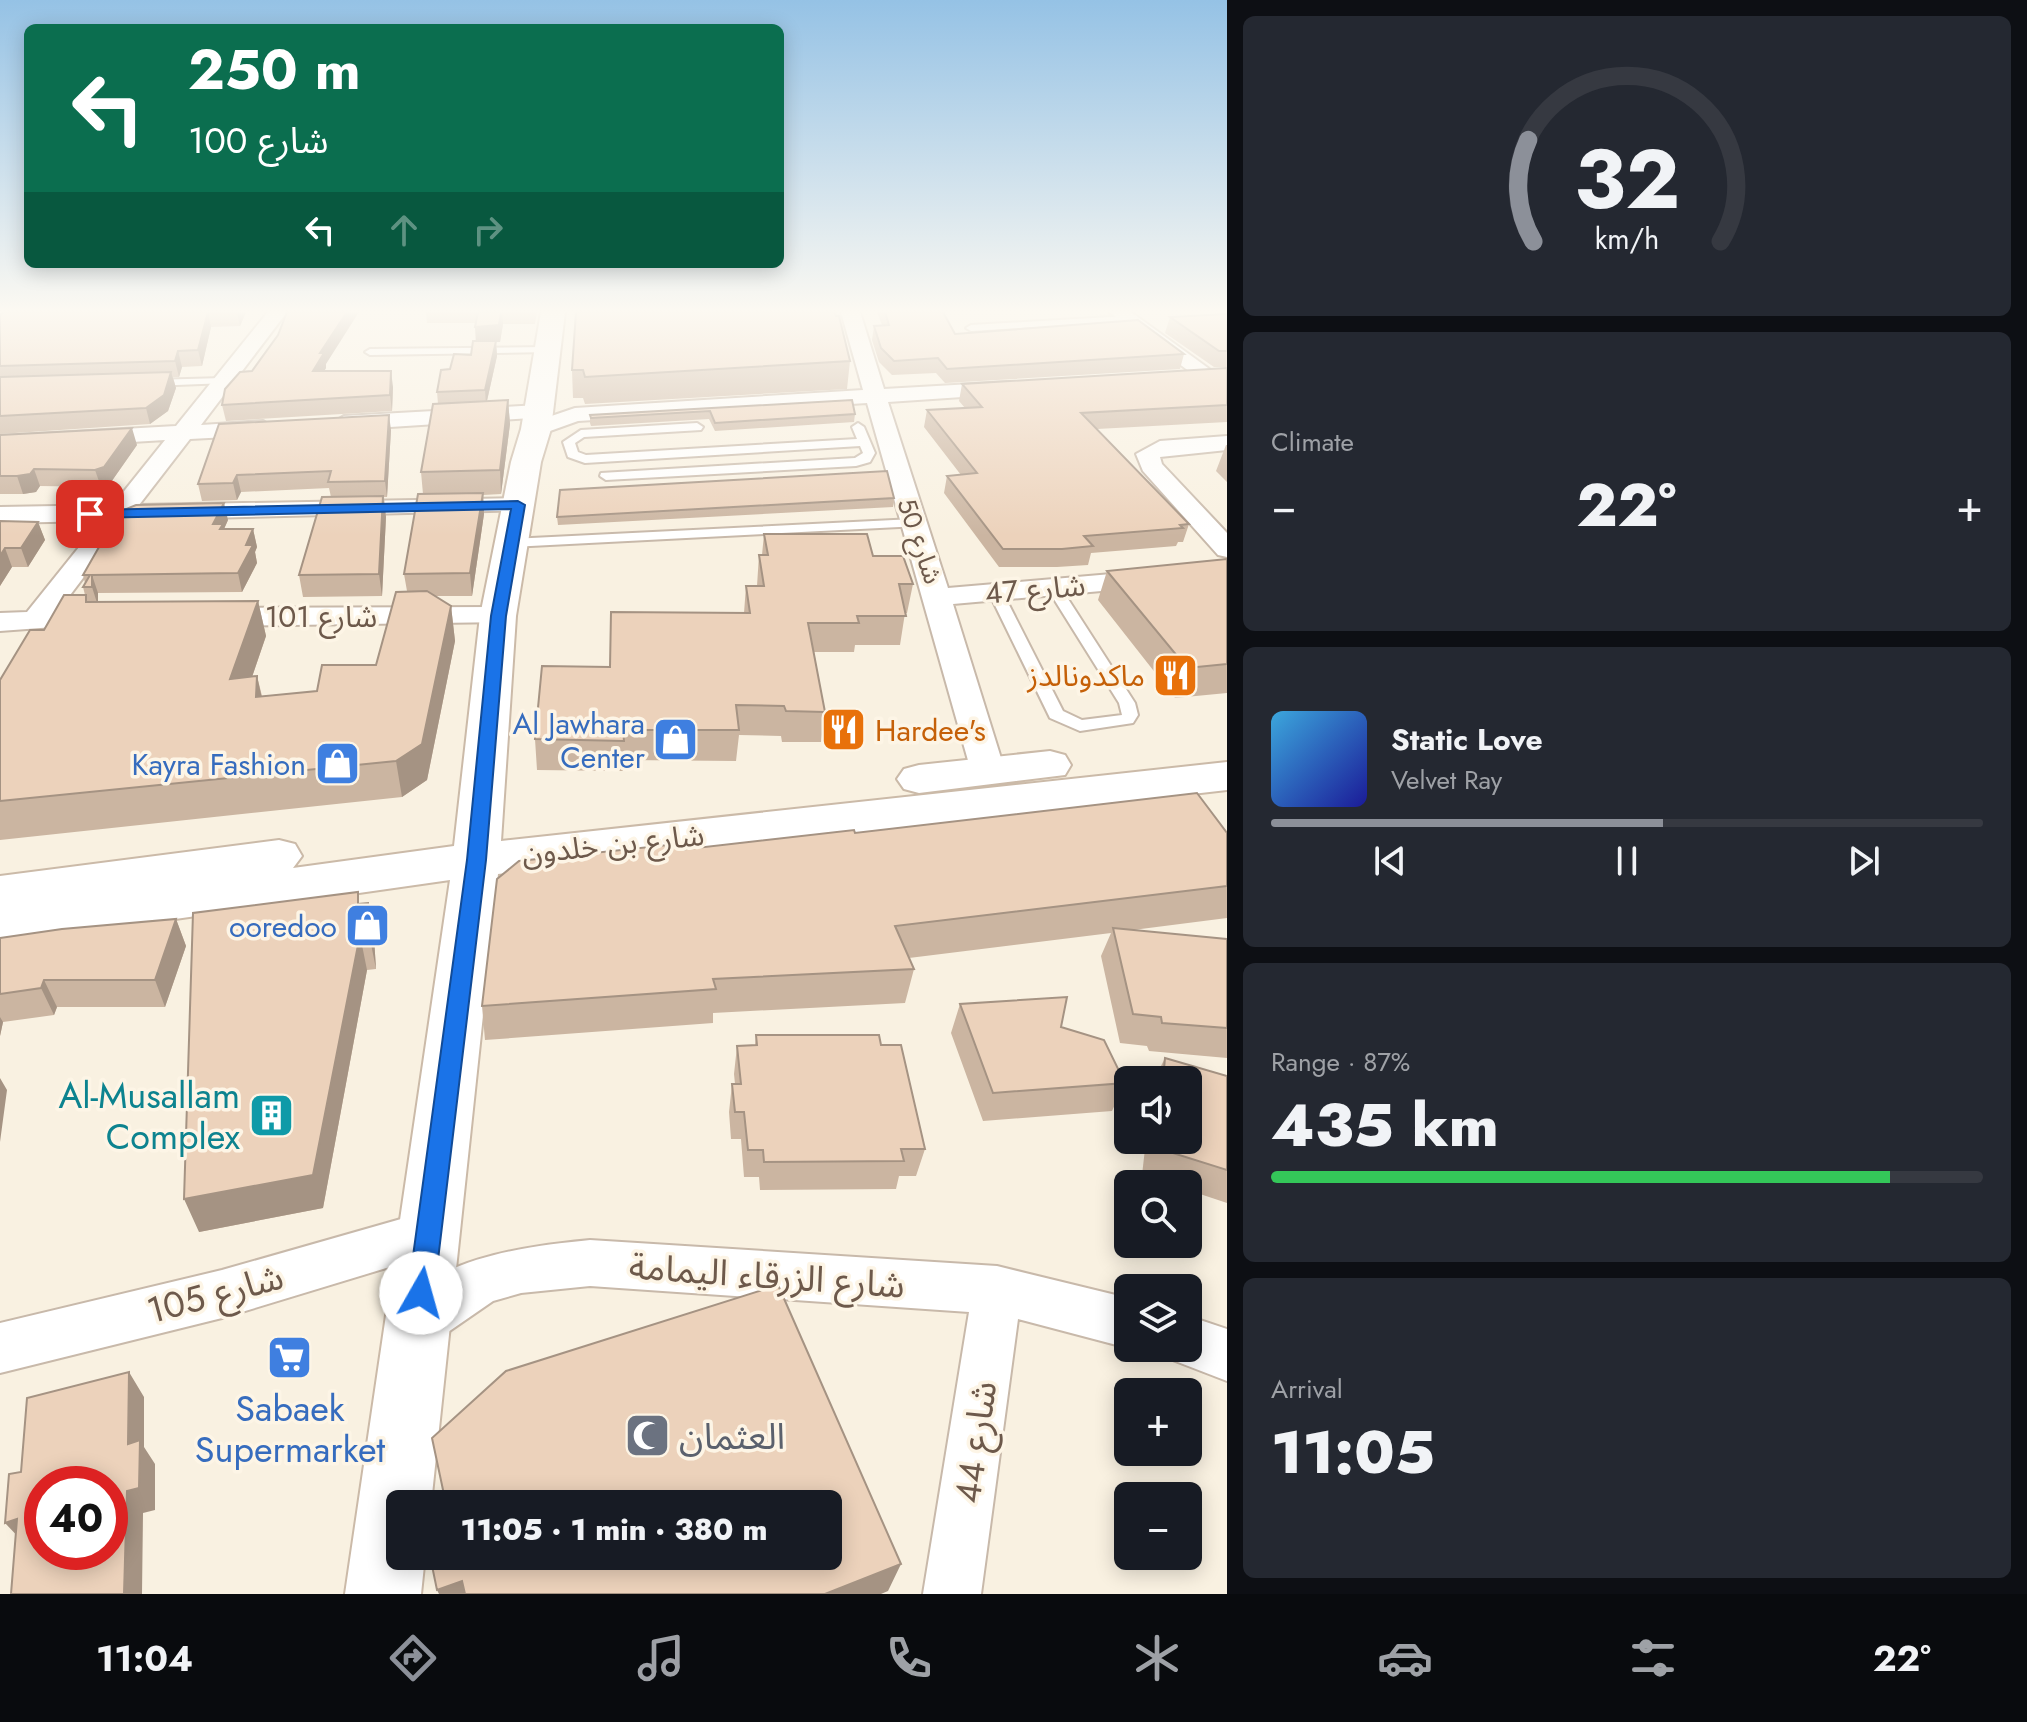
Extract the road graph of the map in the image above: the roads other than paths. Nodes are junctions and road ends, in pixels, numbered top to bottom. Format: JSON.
{"nodes":[{"id":1,"x":219,"y":386,"type":"edge"},
{"id":2,"x":542,"y":386,"type":"edge"},
{"id":3,"x":871,"y":386,"type":"edge"},
{"id":4,"x":1027,"y":386,"type":"edge"},
{"id":5,"x":874,"y":396,"type":"junction"},
{"id":6,"x":692,"y":418,"type":"junction"},
{"id":7,"x":538,"y":420,"type":"junction"},
{"id":8,"x":324,"y":424,"type":"edge"},
{"id":9,"x":293,"y":426,"type":"edge"},
{"id":10,"x":858,"y":427,"type":"dead end"},
{"id":11,"x":183,"y":432,"type":"junction"},
{"id":12,"x":864,"y":442,"type":"junction"},
{"id":13,"x":0,"y":443,"type":"edge"},
{"id":14,"x":1227,"y":443,"type":"edge"},
{"id":15,"x":710,"y":452,"type":"junction"},
{"id":16,"x":719,"y":469,"type":"junction"},
{"id":17,"x":606,"y":476,"type":"dead end"},
{"id":18,"x":518,"y":505,"type":"junction"},
{"id":19,"x":120,"y":513,"type":"junction"},
{"id":20,"x":0,"y":515,"type":"edge"},
{"id":21,"x":914,"y":523,"type":"junction"},
{"id":22,"x":511,"y":543,"type":"junction"},
{"id":23,"x":1227,"y":549,"type":"edge"},
{"id":24,"x":1227,"y":572,"type":"edge"},
{"id":25,"x":1054,"y":588,"type":"junction"},
{"id":26,"x":996,"y":593,"type":"junction"},
{"id":27,"x":939,"y":597,"type":"junction"},
{"id":28,"x":498,"y":616,"type":"junction"},
{"id":29,"x":132,"y":617,"type":"edge"},
{"id":30,"x":180,"y":617,"type":"edge"},
{"id":31,"x":37,"y":618,"type":"junction"},
{"id":32,"x":0,"y":622,"type":"edge"},
{"id":33,"x":988,"y":771,"type":"junction"},
{"id":34,"x":1225,"y":772,"type":"edge"},
{"id":35,"x":478,"y":845,"type":"junction"},
{"id":36,"x":0,"y":893,"type":"edge"},
{"id":37,"x":0,"y":926,"type":"edge"},
{"id":38,"x":429,"y":1233,"type":"junction"},
{"id":39,"x":997,"y":1290,"type":"junction"},
{"id":40,"x":1114,"y":1319,"type":"edge"},
{"id":41,"x":417,"y":1323,"type":"junction"},
{"id":42,"x":1202,"y":1346,"type":"edge"},
{"id":43,"x":0,"y":1348,"type":"edge"},
{"id":44,"x":1227,"y":1355,"type":"edge"},
{"id":45,"x":383,"y":1594,"type":"edge"},
{"id":46,"x":952,"y":1594,"type":"edge"}],
"edges":[{"from":1,"to":11,"type":"street"},
{"from":2,"to":7,"type":"street"},
{"from":3,"to":5,"type":"street","name":"شارع 50"},
{"from":4,"to":5,"type":"street"},
{"from":5,"to":6,"type":"street"},
{"from":5,"to":21,"type":"street","name":"شارع 50"},
{"from":6,"to":7,"type":"street"},
{"from":6,"to":15,"type":"lane"},
{"from":6,"to":15,"type":"lane"},
{"from":7,"to":8,"type":"street"},
{"from":7,"to":18,"type":"street"},
{"from":9,"to":11,"type":"street"},
{"from":10,"to":12,"type":"lane"},
{"from":11,"to":13,"type":"street"},
{"from":11,"to":19,"type":"street"},
{"from":12,"to":15,"type":"lane"},
{"from":12,"to":16,"type":"lane"},
{"from":14,"to":23,"type":"street"},
{"from":15,"to":16,"type":"lane"},
{"from":16,"to":17,"type":"lane"},
{"from":18,"to":19,"type":"street"},
{"from":18,"to":22,"type":"street"},
{"from":19,"to":20,"type":"street"},
{"from":19,"to":31,"type":"street"},
{"from":21,"to":22,"type":"lane"},
{"from":21,"to":27,"type":"street","name":"شارع 50"},
{"from":22,"to":28,"type":"street"},
{"from":24,"to":25,"type":"street","name":"شارع 47"},
{"from":25,"to":26,"type":"street","name":"شارع 47"},
{"from":25,"to":26,"type":"lane"},
{"from":26,"to":27,"type":"street","name":"شارع 47"},
{"from":27,"to":33,"type":"street","name":"شارع 50"},
{"from":28,"to":30,"type":"street","name":"شارع 101"},
{"from":28,"to":35,"type":"street"},
{"from":29,"to":31,"type":"street"},
{"from":31,"to":32,"type":"street"},
{"from":33,"to":34,"type":"street","name":"شارع بن خلدون"},
{"from":33,"to":35,"type":"street","name":"شارع بن خلدون"},
{"from":34,"to":35,"type":"street","name":"شارع بن خلدون"},
{"from":35,"to":36,"type":"street","name":"شارع بن خلدون"},
{"from":35,"to":37,"type":"street","name":"شارع بن خلدون"},
{"from":35,"to":38,"type":"street"},
{"from":38,"to":41,"type":"street"},
{"from":38,"to":43,"type":"street","name":"شارع 105"},
{"from":39,"to":40,"type":"street","name":"شارع الزرقاء اليمامة"},
{"from":39,"to":41,"type":"street","name":"شارع الزرقاء اليمامة"},
{"from":39,"to":46,"type":"street","name":"شارع 44"},
{"from":41,"to":45,"type":"street"},
{"from":42,"to":44,"type":"street"}]}
